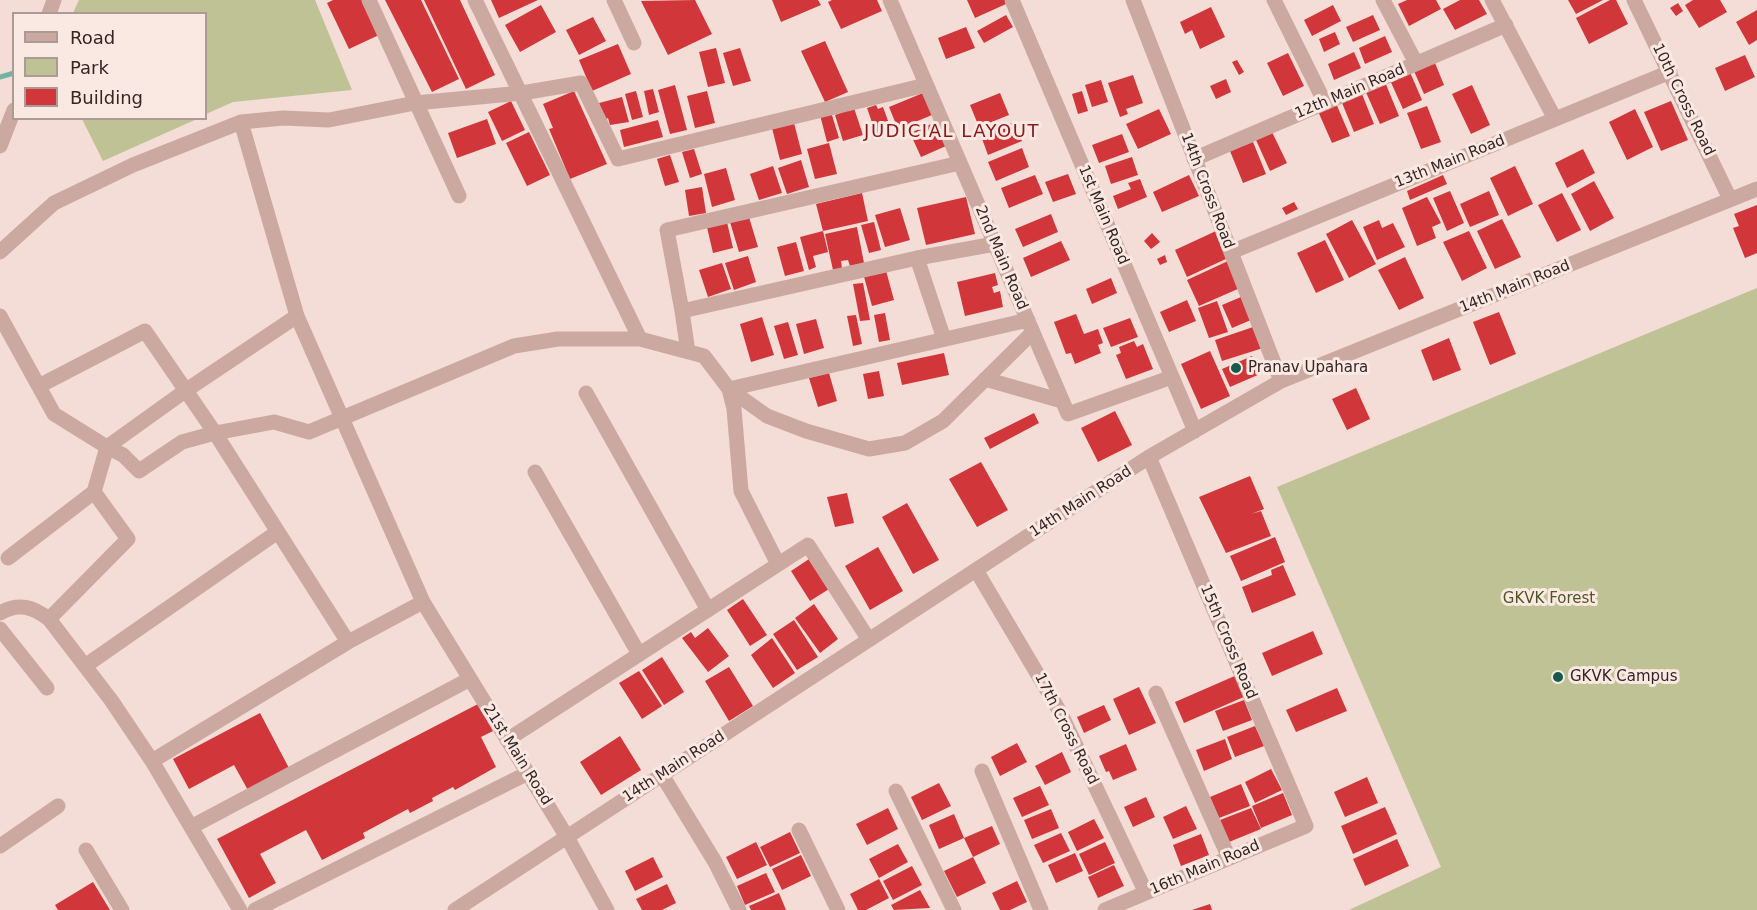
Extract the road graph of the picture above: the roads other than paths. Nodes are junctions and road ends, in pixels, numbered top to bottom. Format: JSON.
{"nodes":[{"id":1,"x":369,"y":0,"type":"edge"},
{"id":2,"x":476,"y":0,"type":"edge"},
{"id":3,"x":614,"y":0,"type":"edge"},
{"id":4,"x":890,"y":0,"type":"edge"},
{"id":5,"x":1012,"y":0,"type":"edge"},
{"id":6,"x":1133,"y":0,"type":"edge"},
{"id":7,"x":1274,"y":0,"type":"edge"},
{"id":8,"x":1383,"y":0,"type":"edge"},
{"id":9,"x":1492,"y":0,"type":"edge"},
{"id":10,"x":1634,"y":0,"type":"edge"},
{"id":11,"x":1506,"y":25,"type":"junction"},
{"id":12,"x":634,"y":43,"type":"dead end"},
{"id":13,"x":1416,"y":63,"type":"junction"},
{"id":14,"x":1670,"y":72,"type":"junction"},
{"id":15,"x":926,"y":85,"type":"junction"},
{"id":16,"x":522,"y":93,"type":"junction"},
{"id":17,"x":415,"y":103,"type":"junction"},
{"id":18,"x":1325,"y":103,"type":"junction"},
{"id":19,"x":12,"y":115,"type":"edge"},
{"id":20,"x":1555,"y":119,"type":"junction"},
{"id":21,"x":241,"y":122,"type":"junction"},
{"id":22,"x":0,"y":146,"type":"edge"},
{"id":23,"x":1194,"y":159,"type":"junction"},
{"id":24,"x":960,"y":163,"type":"junction"},
{"id":25,"x":1757,"y":189,"type":"edge"},
{"id":26,"x":459,"y":196,"type":"dead end"},
{"id":27,"x":1730,"y":199,"type":"junction"},
{"id":28,"x":995,"y":244,"type":"junction"},
{"id":29,"x":0,"y":252,"type":"edge"},
{"id":30,"x":1231,"y":252,"type":"junction"},
{"id":31,"x":917,"y":258,"type":"junction"},
{"id":32,"x":682,"y":311,"type":"junction"},
{"id":33,"x":297,"y":316,"type":"junction"},
{"id":34,"x":2,"y":325,"type":"edge"},
{"id":35,"x":1030,"y":326,"type":"junction"},
{"id":36,"x":640,"y":339,"type":"junction"},
{"id":37,"x":944,"y":339,"type":"junction"},
{"id":38,"x":688,"y":352,"type":"junction"},
{"id":39,"x":1172,"y":377,"type":"junction"},
{"id":40,"x":985,"y":379,"type":"junction"},
{"id":41,"x":1281,"y":381,"type":"junction"},
{"id":42,"x":39,"y":386,"type":"junction"},
{"id":43,"x":729,"y":389,"type":"junction"},
{"id":44,"x":184,"y":391,"type":"junction"},
{"id":45,"x":586,"y":393,"type":"dead end"},
{"id":46,"x":1062,"y":401,"type":"junction"},
{"id":47,"x":342,"y":419,"type":"junction"},
{"id":48,"x":1195,"y":431,"type":"junction"},
{"id":49,"x":215,"y":433,"type":"junction"},
{"id":50,"x":107,"y":447,"type":"junction"},
{"id":51,"x":1149,"y":457,"type":"junction"},
{"id":52,"x":535,"y":472,"type":"dead end"},
{"id":53,"x":94,"y":492,"type":"junction"},
{"id":54,"x":276,"y":532,"type":"junction"},
{"id":55,"x":8,"y":558,"type":"dead end"},
{"id":56,"x":778,"y":564,"type":"junction"},
{"id":57,"x":976,"y":570,"type":"junction"},
{"id":58,"x":423,"y":602,"type":"junction"},
{"id":59,"x":708,"y":610,"type":"junction"},
{"id":60,"x":0,"y":613,"type":"edge"},
{"id":61,"x":49,"y":619,"type":"junction"},
{"id":62,"x":0,"y":629,"type":"edge"},
{"id":63,"x":869,"y":640,"type":"junction"},
{"id":64,"x":348,"y":642,"type":"junction"},
{"id":65,"x":639,"y":654,"type":"junction"},
{"id":66,"x":85,"y":666,"type":"junction"},
{"id":67,"x":470,"y":679,"type":"junction"},
{"id":68,"x":47,"y":688,"type":"dead end"},
{"id":69,"x":1156,"y":693,"type":"dead end"},
{"id":70,"x":507,"y":740,"type":"junction"},
{"id":71,"x":152,"y":761,"type":"junction"},
{"id":72,"x":982,"y":771,"type":"dead end"},
{"id":73,"x":528,"y":773,"type":"junction"},
{"id":74,"x":662,"y":775,"type":"junction"},
{"id":75,"x":896,"y":790,"type":"dead end"},
{"id":76,"x":57,"y":806,"type":"dead end"},
{"id":77,"x":1306,"y":826,"type":"joint"},
{"id":78,"x":191,"y":827,"type":"junction"},
{"id":79,"x":799,"y":830,"type":"dead end"},
{"id":80,"x":567,"y":837,"type":"junction"},
{"id":81,"x":0,"y":846,"type":"edge"},
{"id":82,"x":86,"y":850,"type":"dead end"},
{"id":83,"x":1229,"y":858,"type":"junction"},
{"id":84,"x":1146,"y":893,"type":"junction"},
{"id":85,"x":122,"y":910,"type":"edge"},
{"id":86,"x":240,"y":910,"type":"edge"},
{"id":87,"x":255,"y":910,"type":"edge"},
{"id":88,"x":455,"y":910,"type":"edge"},
{"id":89,"x":607,"y":910,"type":"edge"},
{"id":90,"x":739,"y":910,"type":"edge"},
{"id":91,"x":838,"y":910,"type":"edge"},
{"id":92,"x":954,"y":910,"type":"edge"},
{"id":93,"x":1041,"y":910,"type":"edge"},
{"id":94,"x":1105,"y":910,"type":"edge"}],
"edges":[{"from":1,"to":17,"type":"street"},
{"from":2,"to":16,"type":"street"},
{"from":3,"to":12,"type":"street"},
{"from":4,"to":15,"type":"street","name":"2nd Main Road"},
{"from":5,"to":39,"type":"street","name":"1st Main Road"},
{"from":6,"to":23,"type":"street","name":"14th Cross Road"},
{"from":7,"to":18,"type":"street"},
{"from":8,"to":13,"type":"street"},
{"from":9,"to":11,"type":"street"},
{"from":10,"to":14,"type":"street","name":"10th Cross Road"},
{"from":11,"to":13,"type":"street","name":"12th Main Road"},
{"from":11,"to":20,"type":"street"},
{"from":13,"to":18,"type":"street","name":"12th Main Road"},
{"from":14,"to":20,"type":"street","name":"13th Main Road"},
{"from":14,"to":27,"type":"street","name":"10th Cross Road"},
{"from":15,"to":16,"type":"street"},
{"from":15,"to":24,"type":"street","name":"2nd Main Road"},
{"from":16,"to":17,"type":"street"},
{"from":16,"to":36,"type":"street"},
{"from":17,"to":21,"type":"street"},
{"from":17,"to":26,"type":"street"},
{"from":18,"to":23,"type":"street","name":"12th Main Road"},
{"from":19,"to":22,"type":"street"},
{"from":20,"to":30,"type":"street","name":"13th Main Road"},
{"from":21,"to":29,"type":"street"},
{"from":21,"to":33,"type":"street","name":"21st Main Road"},
{"from":23,"to":30,"type":"street","name":"14th Cross Road"},
{"from":24,"to":28,"type":"street","name":"2nd Main Road"},
{"from":24,"to":32,"type":"street"},
{"from":25,"to":27,"type":"street","name":"14th Main Road"},
{"from":27,"to":41,"type":"street","name":"14th Main Road"},
{"from":28,"to":31,"type":"street"},
{"from":28,"to":35,"type":"street","name":"2nd Main Road"},
{"from":30,"to":41,"type":"street","name":"14th Cross Road"},
{"from":31,"to":32,"type":"street"},
{"from":31,"to":37,"type":"street"},
{"from":32,"to":38,"type":"street"},
{"from":33,"to":44,"type":"street"},
{"from":33,"to":47,"type":"street","name":"21st Main Road"},
{"from":34,"to":42,"type":"street"},
{"from":35,"to":37,"type":"street"},
{"from":35,"to":40,"type":"street"},
{"from":35,"to":46,"type":"street","name":"2nd Main Road"},
{"from":36,"to":38,"type":"street"},
{"from":36,"to":47,"type":"street"},
{"from":37,"to":43,"type":"street"},
{"from":38,"to":43,"type":"street"},
{"from":39,"to":46,"type":"street"},
{"from":39,"to":48,"type":"street","name":"1st Main Road"},
{"from":40,"to":43,"type":"street"},
{"from":40,"to":46,"type":"street"},
{"from":41,"to":48,"type":"street","name":"14th Main Road"},
{"from":42,"to":44,"type":"street"},
{"from":42,"to":50,"type":"street"},
{"from":43,"to":56,"type":"street"},
{"from":44,"to":49,"type":"street"},
{"from":44,"to":50,"type":"street"},
{"from":45,"to":59,"type":"street"},
{"from":47,"to":49,"type":"street"},
{"from":47,"to":58,"type":"street","name":"21st Main Road"},
{"from":48,"to":51,"type":"street","name":"14th Main Road"},
{"from":49,"to":50,"type":"street"},
{"from":49,"to":54,"type":"street"},
{"from":50,"to":53,"type":"street"},
{"from":51,"to":57,"type":"street","name":"14th Main Road"},
{"from":51,"to":77,"type":"street","name":"15th Cross Road"},
{"from":52,"to":65,"type":"street"},
{"from":53,"to":55,"type":"street"},
{"from":53,"to":61,"type":"street"},
{"from":54,"to":64,"type":"street"},
{"from":54,"to":66,"type":"street"},
{"from":56,"to":59,"type":"street"},
{"from":56,"to":63,"type":"street"},
{"from":57,"to":63,"type":"street","name":"14th Main Road"},
{"from":57,"to":84,"type":"street","name":"17th Cross Road"},
{"from":58,"to":64,"type":"street"},
{"from":58,"to":67,"type":"street","name":"21st Main Road"},
{"from":59,"to":65,"type":"street"},
{"from":60,"to":61,"type":"street"},
{"from":61,"to":66,"type":"street"},
{"from":62,"to":68,"type":"street"},
{"from":63,"to":74,"type":"street","name":"14th Main Road"},
{"from":64,"to":71,"type":"street"},
{"from":65,"to":70,"type":"street"},
{"from":66,"to":71,"type":"street"},
{"from":67,"to":70,"type":"street","name":"21st Main Road"},
{"from":67,"to":78,"type":"street"},
{"from":69,"to":83,"type":"street"},
{"from":70,"to":73,"type":"street","name":"21st Main Road"},
{"from":71,"to":78,"type":"street"},
{"from":72,"to":93,"type":"street"},
{"from":73,"to":80,"type":"street","name":"21st Main Road"},
{"from":73,"to":87,"type":"street"},
{"from":74,"to":80,"type":"street","name":"14th Main Road"},
{"from":74,"to":90,"type":"street"},
{"from":75,"to":92,"type":"street"},
{"from":76,"to":81,"type":"street"},
{"from":77,"to":83,"type":"street","name":"16th Main Road"},
{"from":78,"to":86,"type":"street"},
{"from":79,"to":91,"type":"street"},
{"from":80,"to":88,"type":"street","name":"14th Main Road"},
{"from":80,"to":89,"type":"street","name":"21st Main Road"},
{"from":82,"to":85,"type":"street"},
{"from":83,"to":84,"type":"street","name":"16th Main Road"},
{"from":84,"to":94,"type":"street","name":"16th Main Road"}]}
